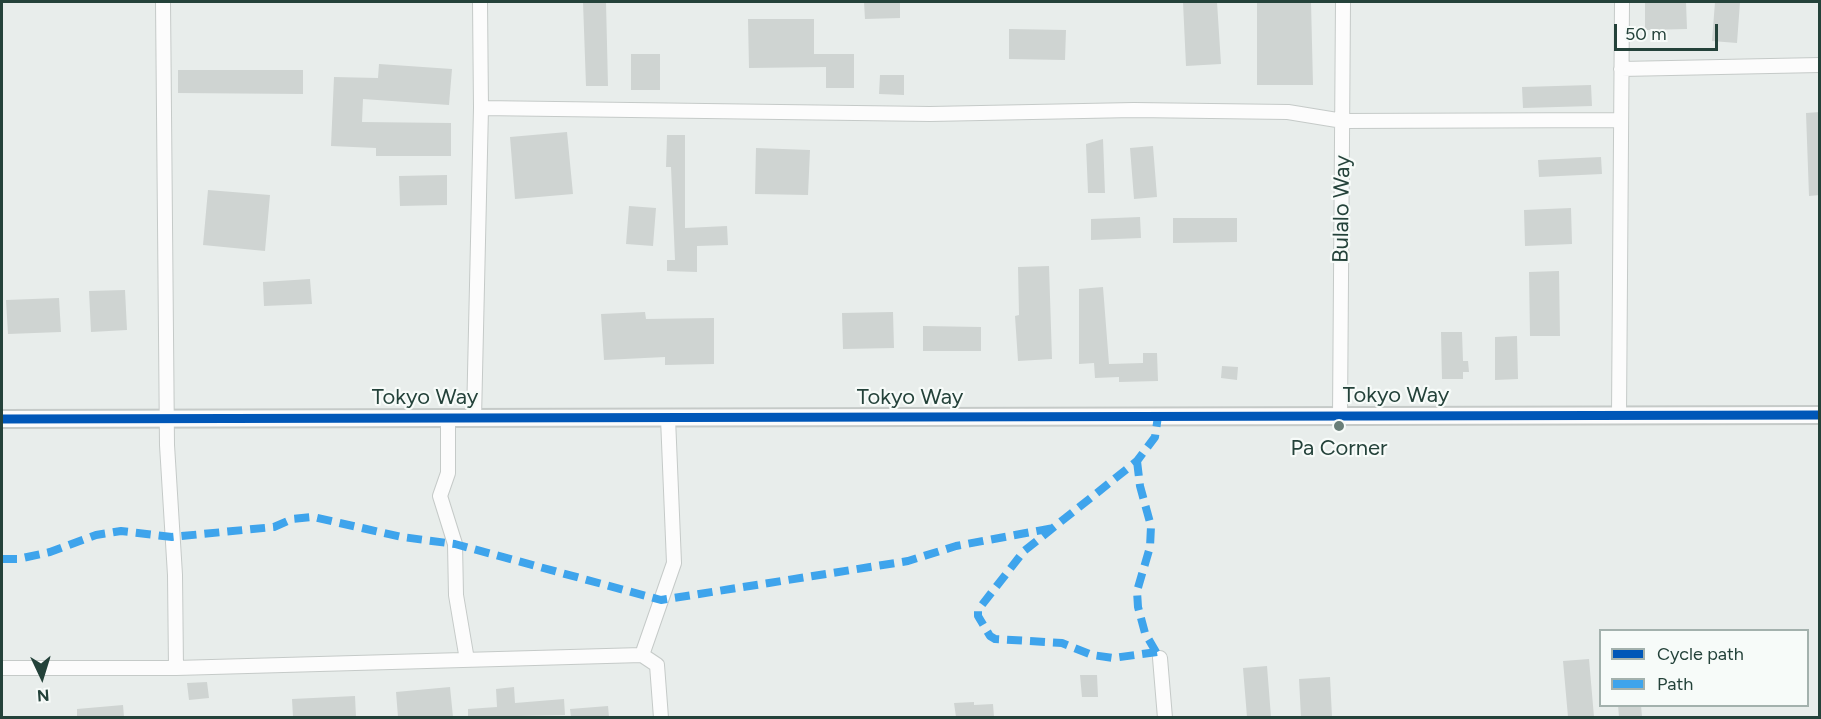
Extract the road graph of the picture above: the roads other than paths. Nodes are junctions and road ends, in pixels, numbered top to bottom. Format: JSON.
{"nodes":[{"id":1,"x":163,"y":2,"type":"edge"},
{"id":2,"x":480,"y":2,"type":"edge"},
{"id":3,"x":1343,"y":2,"type":"edge"},
{"id":4,"x":1623,"y":2,"type":"edge"},
{"id":5,"x":1820,"y":65,"type":"edge"},
{"id":6,"x":1622,"y":69,"type":"junction"},
{"id":7,"x":481,"y":108,"type":"junction"},
{"id":8,"x":1621,"y":120,"type":"junction"},
{"id":9,"x":1342,"y":121,"type":"junction"},
{"id":10,"x":1619,"y":415,"type":"junction"},
{"id":11,"x":1820,"y":415,"type":"edge"},
{"id":12,"x":1340,"y":416,"type":"junction"},
{"id":13,"x":167,"y":417,"type":"junction"},
{"id":14,"x":448,"y":418,"type":"junction"},
{"id":15,"x":474,"y":418,"type":"junction"},
{"id":16,"x":669,"y":418,"type":"junction"},
{"id":17,"x":2,"y":419,"type":"edge"},
{"id":18,"x":642,"y":655,"type":"junction"},
{"id":19,"x":1160,"y":658,"type":"dead end"},
{"id":20,"x":467,"y":660,"type":"junction"},
{"id":21,"x":2,"y":668,"type":"edge"},
{"id":22,"x":176,"y":668,"type":"junction"},
{"id":23,"x":661,"y":717,"type":"edge"},
{"id":24,"x":1165,"y":717,"type":"edge"}],
"edges":[{"from":1,"to":13,"type":"street"},
{"from":2,"to":7,"type":"street"},
{"from":3,"to":9,"type":"street","name":"Bulalo Way"},
{"from":4,"to":6,"type":"street"},
{"from":5,"to":6,"type":"street"},
{"from":6,"to":8,"type":"street"},
{"from":7,"to":9,"type":"street"},
{"from":7,"to":15,"type":"street"},
{"from":8,"to":9,"type":"street"},
{"from":8,"to":10,"type":"street"},
{"from":9,"to":12,"type":"street","name":"Bulalo Way"},
{"from":10,"to":11,"type":"street","name":"Tokyo Way"},
{"from":10,"to":12,"type":"street","name":"Tokyo Way"},
{"from":12,"to":16,"type":"street","name":"Tokyo Way"},
{"from":13,"to":14,"type":"street","name":"Tokyo Way"},
{"from":13,"to":17,"type":"street","name":"Tokyo Way"},
{"from":13,"to":22,"type":"street"},
{"from":14,"to":15,"type":"street","name":"Tokyo Way"},
{"from":14,"to":20,"type":"street"},
{"from":15,"to":16,"type":"street","name":"Tokyo Way"},
{"from":16,"to":18,"type":"street"},
{"from":18,"to":20,"type":"street"},
{"from":18,"to":23,"type":"street"},
{"from":19,"to":24,"type":"street"},
{"from":20,"to":22,"type":"street"},
{"from":21,"to":22,"type":"street"}]}
